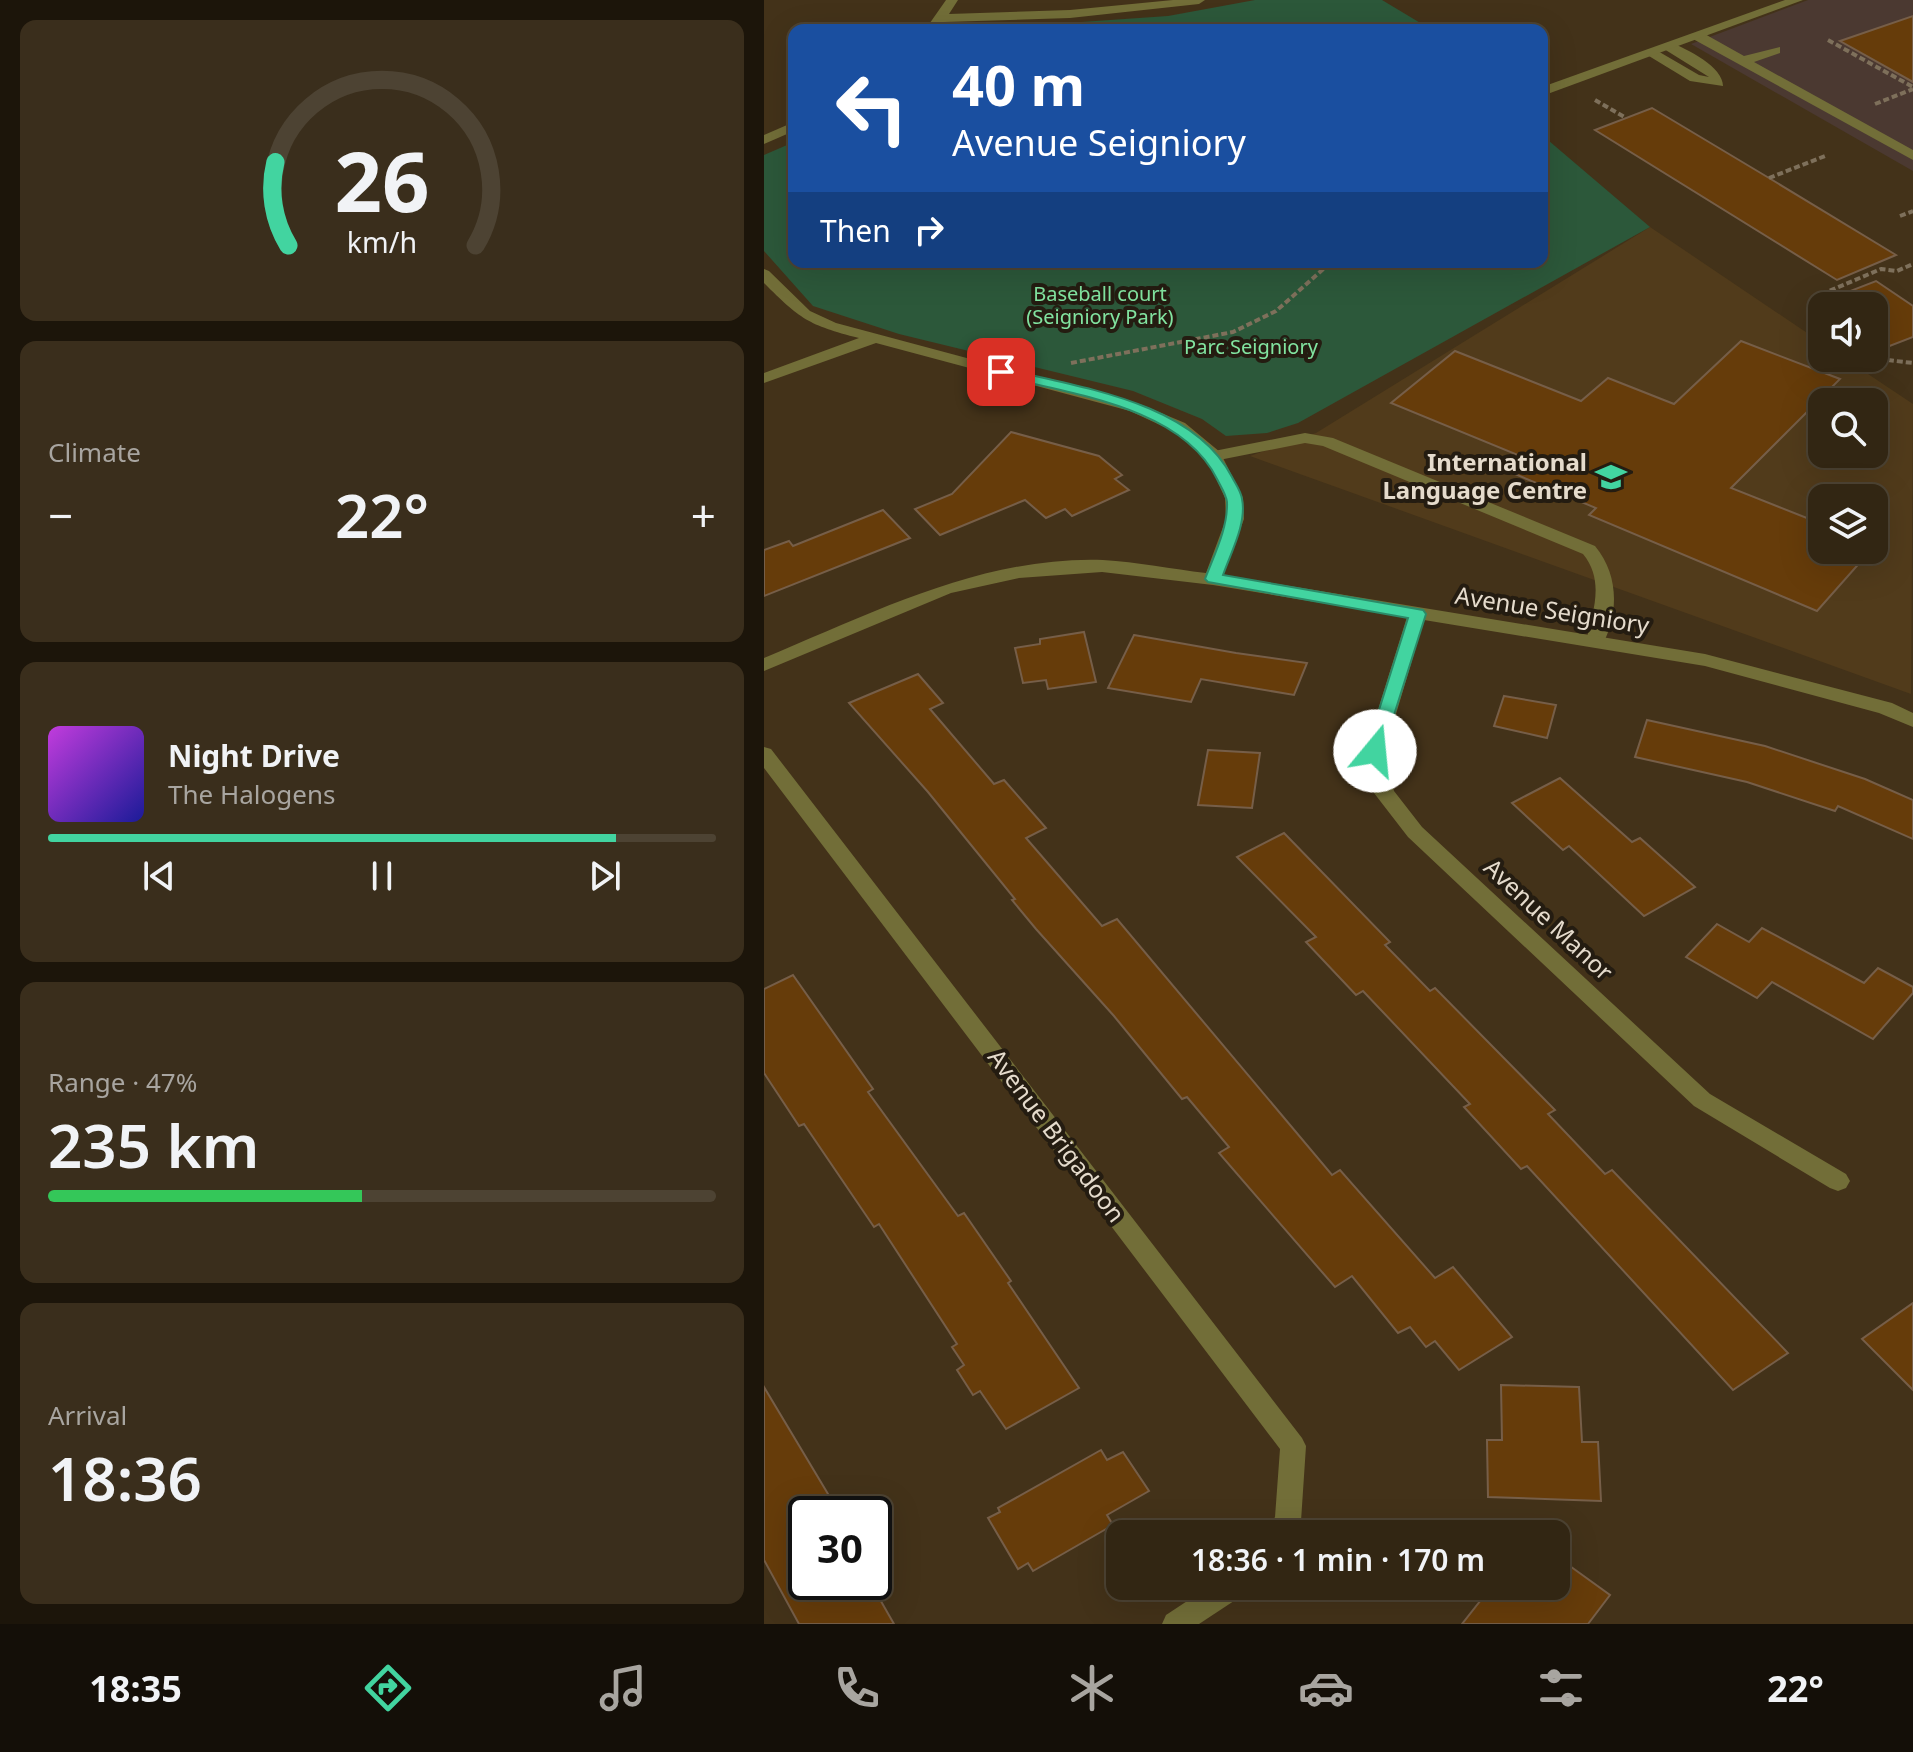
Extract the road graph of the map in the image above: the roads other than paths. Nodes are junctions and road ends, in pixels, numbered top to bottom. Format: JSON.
{"nodes":[{"id":1,"x":952,"y":0,"type":"edge"},
{"id":2,"x":1199,"y":0,"type":"edge"},
{"id":3,"x":1797,"y":0,"type":"edge"},
{"id":4,"x":942,"y":18,"type":"junction"},
{"id":5,"x":937,"y":24,"type":"edge"},
{"id":6,"x":1698,"y":36,"type":"junction"},
{"id":7,"x":1669,"y":46,"type":"junction"},
{"id":8,"x":1775,"y":50,"type":"dead end"},
{"id":9,"x":1651,"y":53,"type":"junction"},
{"id":10,"x":1744,"y":61,"type":"junction"},
{"id":11,"x":1548,"y":90,"type":"edge"},
{"id":12,"x":788,"y":129,"type":"edge"},
{"id":13,"x":764,"y":140,"type":"edge"},
{"id":14,"x":1913,"y":156,"type":"edge"},
{"id":15,"x":764,"y":274,"type":"edge"},
{"id":16,"x":872,"y":339,"type":"junction"},
{"id":17,"x":764,"y":378,"type":"edge"},
{"id":18,"x":1214,"y":456,"type":"junction"},
{"id":19,"x":1213,"y":579,"type":"junction"},
{"id":20,"x":1417,"y":614,"type":"junction"},
{"id":21,"x":1595,"y":642,"type":"junction"},
{"id":22,"x":764,"y":665,"type":"edge"},
{"id":23,"x":1913,"y":720,"type":"edge"},
{"id":24,"x":764,"y":754,"type":"edge"},
{"id":25,"x":1838,"y":1181,"type":"dead end"},
{"id":26,"x":1288,"y":1520,"type":"edge"},
{"id":27,"x":1212,"y":1600,"type":"edge"},
{"id":28,"x":1176,"y":1624,"type":"edge"}],
"edges":[{"from":1,"to":4,"type":"street"},
{"from":2,"to":4,"type":"street"},
{"from":3,"to":6,"type":"street"},
{"from":4,"to":5,"type":"street"},
{"from":6,"to":7,"type":"street"},
{"from":6,"to":10,"type":"street"},
{"from":7,"to":9,"type":"street"},
{"from":7,"to":9,"type":"street"},
{"from":8,"to":10,"type":"street"},
{"from":9,"to":11,"type":"street"},
{"from":10,"to":14,"type":"street"},
{"from":12,"to":13,"type":"street"},
{"from":15,"to":16,"type":"street"},
{"from":16,"to":17,"type":"street"},
{"from":16,"to":18,"type":"street"},
{"from":18,"to":19,"type":"street"},
{"from":18,"to":21,"type":"street"},
{"from":19,"to":20,"type":"street","name":"Avenue Seigniory"},
{"from":19,"to":22,"type":"street","name":"Avenue Seigniory"},
{"from":20,"to":21,"type":"street","name":"Avenue Seigniory"},
{"from":20,"to":25,"type":"street","name":"Avenue Manor"},
{"from":21,"to":23,"type":"street","name":"Avenue Seigniory"},
{"from":24,"to":26,"type":"street","name":"Avenue Brigadoon"},
{"from":27,"to":28,"type":"street"}]}
